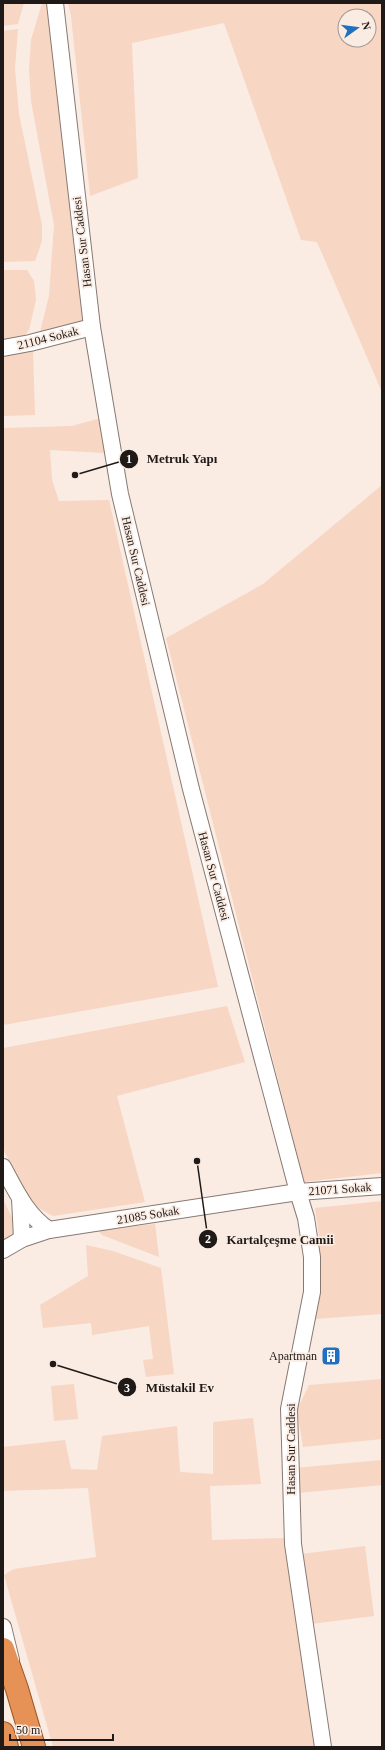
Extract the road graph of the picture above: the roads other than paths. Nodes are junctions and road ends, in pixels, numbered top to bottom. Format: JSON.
{"nodes":[{"id":1,"x":55,"y":3,"type":"edge"},
{"id":2,"x":92,"y":327,"type":"junction"},
{"id":3,"x":3,"y":348,"type":"edge"},
{"id":4,"x":3,"y":1167,"type":"edge"},
{"id":5,"x":382,"y":1186,"type":"edge"},
{"id":6,"x":298,"y":1192,"type":"junction"},
{"id":7,"x":20,"y":1198,"type":"junction"},
{"id":8,"x":49,"y":1230,"type":"junction"},
{"id":9,"x":22,"y":1239,"type":"junction"},
{"id":10,"x":3,"y":1250,"type":"edge"},
{"id":11,"x":3,"y":1627,"type":"edge"},
{"id":12,"x":3,"y":1649,"type":"edge"},
{"id":13,"x":17,"y":1689,"type":"junction"},
{"id":14,"x":3,"y":1733,"type":"edge"},
{"id":15,"x":7,"y":1747,"type":"edge"},
{"id":16,"x":34,"y":1747,"type":"edge"},
{"id":17,"x":322,"y":1747,"type":"edge"}],
"edges":[{"from":1,"to":2,"type":"street","name":"Hasan Sur Caddesi"},
{"from":2,"to":3,"type":"street","name":"21104 Sokak"},
{"from":2,"to":6,"type":"street","name":"Hasan Sur Caddesi"},
{"from":4,"to":7,"type":"street"},
{"from":5,"to":6,"type":"street","name":"21071 Sokak"},
{"from":6,"to":8,"type":"street","name":"21085 Sokak"},
{"from":6,"to":17,"type":"street","name":"Hasan Sur Caddesi"},
{"from":7,"to":8,"type":"street"},
{"from":7,"to":9,"type":"street"},
{"from":8,"to":9,"type":"street","name":"21085 Sokak"},
{"from":9,"to":10,"type":"street","name":"21085 Sokak"},
{"from":11,"to":13,"type":"street"},
{"from":12,"to":13,"type":"highway"},
{"from":13,"to":16,"type":"highway"},
{"from":14,"to":15,"type":"highway"}]}
